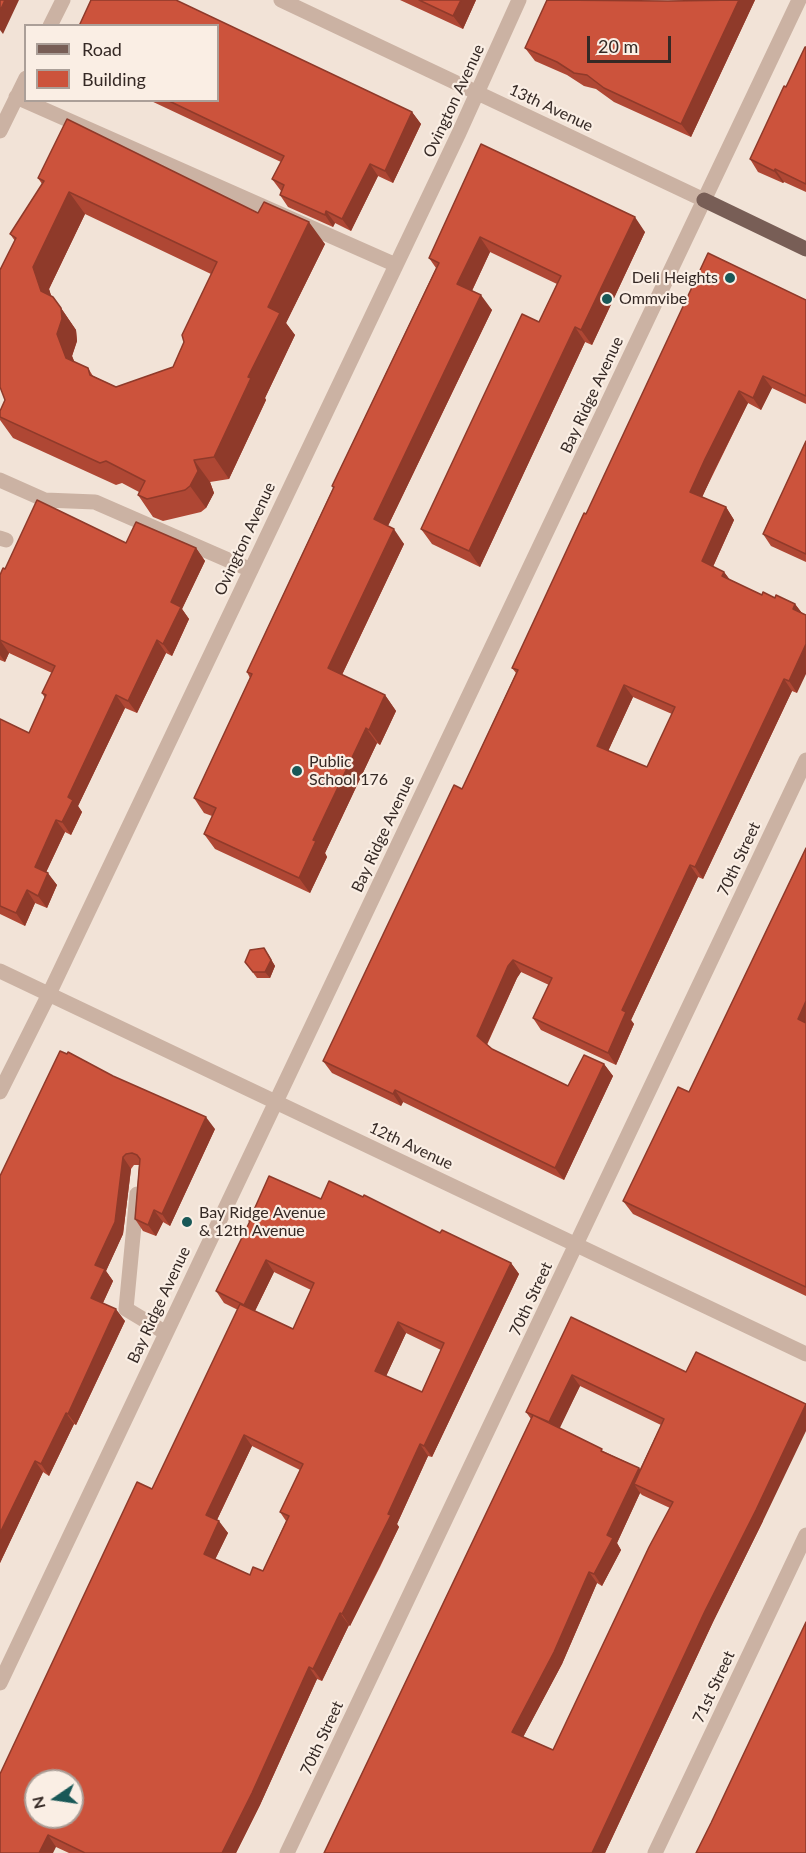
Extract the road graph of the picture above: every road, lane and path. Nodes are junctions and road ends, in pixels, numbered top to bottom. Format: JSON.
{"nodes":[{"id":1,"x":63,"y":0,"type":"edge"},
{"id":2,"x":281,"y":0,"type":"edge"},
{"id":3,"x":519,"y":0,"type":"edge"},
{"id":4,"x":799,"y":0,"type":"edge"},
{"id":5,"x":51,"y":24,"type":"edge"},
{"id":6,"x":24,"y":82,"type":"edge"},
{"id":7,"x":478,"y":93,"type":"junction"},
{"id":8,"x":16,"y":97,"type":"junction"},
{"id":9,"x":24,"y":101,"type":"edge"},
{"id":10,"x":27,"y":102,"type":"edge"},
{"id":11,"x":0,"y":131,"type":"edge"},
{"id":12,"x":704,"y":200,"type":"junction"},
{"id":13,"x":806,"y":249,"type":"edge"},
{"id":14,"x":396,"y":265,"type":"junction"},
{"id":15,"x":0,"y":480,"type":"edge"},
{"id":16,"x":251,"y":570,"type":"junction"},
{"id":17,"x":806,"y":760,"type":"edge"},
{"id":18,"x":0,"y":971,"type":"edge"},
{"id":19,"x":49,"y":994,"type":"junction"},
{"id":20,"x":0,"y":1092,"type":"edge"},
{"id":21,"x":275,"y":1102,"type":"junction"},
{"id":22,"x":138,"y":1185,"type":"edge"},
{"id":23,"x":576,"y":1245,"type":"junction"},
{"id":24,"x":166,"y":1333,"type":"junction"},
{"id":25,"x":806,"y":1354,"type":"edge"},
{"id":26,"x":806,"y":1536,"type":"edge"},
{"id":27,"x":0,"y":1683,"type":"edge"},
{"id":28,"x":287,"y":1853,"type":"edge"},
{"id":29,"x":656,"y":1853,"type":"edge"}],
"edges":[{"from":1,"to":5,"type":"street"},
{"from":2,"to":7,"type":"street","name":"13th Avenue"},
{"from":3,"to":7,"type":"street","name":"Ovington Avenue"},
{"from":4,"to":12,"type":"street","name":"Bay Ridge Avenue"},
{"from":6,"to":8,"type":"street"},
{"from":7,"to":12,"type":"street","name":"13th Avenue"},
{"from":7,"to":14,"type":"street","name":"Ovington Avenue"},
{"from":8,"to":9,"type":"street"},
{"from":8,"to":11,"type":"street"},
{"from":10,"to":14,"type":"street"},
{"from":12,"to":13,"type":"main road","name":"13th Avenue"},
{"from":12,"to":21,"type":"street","name":"Bay Ridge Avenue"},
{"from":14,"to":16,"type":"street","name":"Ovington Avenue"},
{"from":15,"to":16,"type":"street"},
{"from":16,"to":19,"type":"street","name":"Ovington Avenue"},
{"from":17,"to":23,"type":"street","name":"70th Street"},
{"from":18,"to":19,"type":"street","name":"12th Avenue"},
{"from":19,"to":20,"type":"street","name":"Ovington Avenue"},
{"from":19,"to":21,"type":"street","name":"12th Avenue"},
{"from":21,"to":23,"type":"street","name":"12th Avenue"},
{"from":21,"to":24,"type":"street","name":"Bay Ridge Avenue"},
{"from":22,"to":24,"type":"street"},
{"from":23,"to":25,"type":"street","name":"12th Avenue"},
{"from":23,"to":28,"type":"street","name":"70th Street"},
{"from":24,"to":27,"type":"street","name":"Bay Ridge Avenue"},
{"from":26,"to":29,"type":"street","name":"71st Street"}]}
